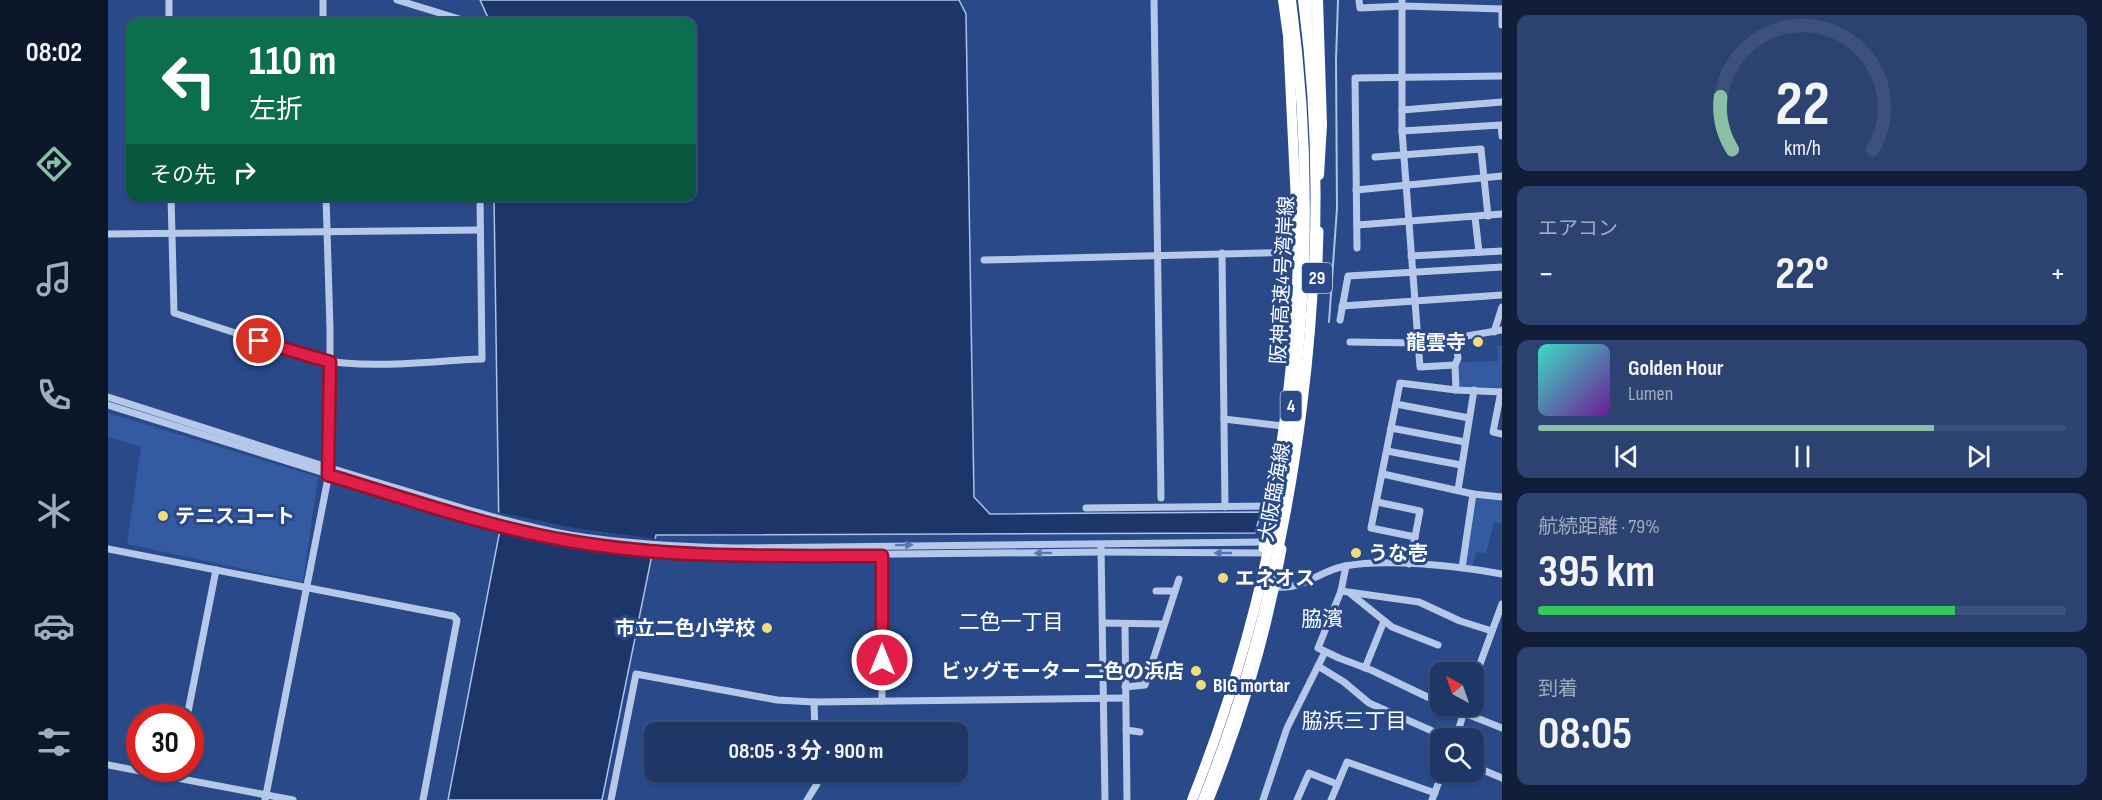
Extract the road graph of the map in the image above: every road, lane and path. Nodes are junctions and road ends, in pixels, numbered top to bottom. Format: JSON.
{"nodes":[{"id":1,"x":169,"y":0,"type":"edge"},
{"id":2,"x":323,"y":0,"type":"edge"},
{"id":3,"x":397,"y":0,"type":"edge"},
{"id":4,"x":1154,"y":0,"type":"edge"},
{"id":5,"x":1283,"y":0,"type":"edge"},
{"id":6,"x":1292,"y":0,"type":"edge"},
{"id":7,"x":1302,"y":0,"type":"edge"},
{"id":8,"x":1310,"y":0,"type":"edge"},
{"id":9,"x":1318,"y":0,"type":"edge"},
{"id":10,"x":1359,"y":0,"type":"edge"},
{"id":11,"x":1403,"y":3,"type":"edge"},
{"id":12,"x":1477,"y":3,"type":"edge"},
{"id":13,"x":1502,"y":9,"type":"edge"},
{"id":14,"x":169,"y":18,"type":"edge"},
{"id":15,"x":323,"y":18,"type":"edge"},
{"id":16,"x":455,"y":18,"type":"edge"},
{"id":17,"x":1502,"y":25,"type":"edge"},
{"id":18,"x":1502,"y":76,"type":"edge"},
{"id":19,"x":1402,"y":78,"type":"junction"},
{"id":20,"x":1502,"y":102,"type":"edge"},
{"id":21,"x":1402,"y":110,"type":"junction"},
{"id":22,"x":1501,"y":125,"type":"edge"},
{"id":23,"x":1402,"y":131,"type":"junction"},
{"id":24,"x":1502,"y":136,"type":"edge"},
{"id":25,"x":1404,"y":156,"type":"junction"},
{"id":26,"x":1375,"y":157,"type":"dead end"},
{"id":27,"x":1319,"y":175,"type":"junction"},
{"id":28,"x":1502,"y":176,"type":"edge"},
{"id":29,"x":1483,"y":178,"type":"junction"},
{"id":30,"x":1406,"y":187,"type":"junction"},
{"id":31,"x":1356,"y":190,"type":"junction"},
{"id":32,"x":171,"y":201,"type":"edge"},
{"id":33,"x":326,"y":201,"type":"edge"},
{"id":34,"x":480,"y":201,"type":"edge"},
{"id":35,"x":1502,"y":214,"type":"edge"},
{"id":36,"x":1488,"y":216,"type":"junction"},
{"id":37,"x":1475,"y":217,"type":"junction"},
{"id":38,"x":1409,"y":222,"type":"junction"},
{"id":39,"x":1357,"y":225,"type":"junction"},
{"id":40,"x":327,"y":230,"type":"junction"},
{"id":41,"x":480,"y":230,"type":"junction"},
{"id":42,"x":172,"y":232,"type":"junction"},
{"id":43,"x":108,"y":234,"type":"edge"},
{"id":44,"x":1298,"y":248,"type":"junction"},
{"id":45,"x":1357,"y":248,"type":"dead end"},
{"id":46,"x":1502,"y":251,"type":"edge"},
{"id":47,"x":1479,"y":252,"type":"junction"},
{"id":48,"x":1222,"y":253,"type":"junction"},
{"id":49,"x":1157,"y":254,"type":"junction"},
{"id":50,"x":1411,"y":256,"type":"junction"},
{"id":51,"x":984,"y":260,"type":"dead end"},
{"id":52,"x":1502,"y":267,"type":"edge"},
{"id":53,"x":1413,"y":271,"type":"junction"},
{"id":54,"x":1502,"y":295,"type":"edge"},
{"id":55,"x":1414,"y":302,"type":"junction"},
{"id":56,"x":1342,"y":306,"type":"junction"},
{"id":57,"x":1502,"y":307,"type":"edge"},
{"id":58,"x":1340,"y":320,"type":"dead end"},
{"id":59,"x":1498,"y":331,"type":"edge"},
{"id":60,"x":1455,"y":338,"type":"junction"},
{"id":61,"x":1350,"y":342,"type":"dead end"},
{"id":62,"x":1417,"y":343,"type":"junction"},
{"id":63,"x":330,"y":362,"type":"junction"},
{"id":64,"x":1455,"y":365,"type":"junction"},
{"id":65,"x":1456,"y":390,"type":"junction"},
{"id":66,"x":1474,"y":390,"type":"junction"},
{"id":67,"x":1502,"y":392,"type":"edge"},
{"id":68,"x":108,"y":397,"type":"edge"},
{"id":69,"x":1501,"y":403,"type":"edge"},
{"id":70,"x":1396,"y":404,"type":"junction"},
{"id":71,"x":108,"y":405,"type":"edge"},
{"id":72,"x":1469,"y":418,"type":"junction"},
{"id":73,"x":1224,"y":419,"type":"junction"},
{"id":74,"x":1283,"y":426,"type":"junction"},
{"id":75,"x":1391,"y":428,"type":"junction"},
{"id":76,"x":1502,"y":434,"type":"edge"},
{"id":77,"x":1465,"y":442,"type":"junction"},
{"id":78,"x":1387,"y":451,"type":"junction"},
{"id":79,"x":1461,"y":465,"type":"junction"},
{"id":80,"x":329,"y":472,"type":"junction"},
{"id":81,"x":1383,"y":474,"type":"junction"},
{"id":82,"x":1458,"y":490,"type":"junction"},
{"id":83,"x":1473,"y":494,"type":"junction"},
{"id":84,"x":1502,"y":497,"type":"edge"},
{"id":85,"x":1161,"y":498,"type":"dead end"},
{"id":86,"x":1377,"y":502,"type":"junction"},
{"id":87,"x":1271,"y":506,"type":"junction"},
{"id":88,"x":1225,"y":507,"type":"junction"},
{"id":89,"x":1086,"y":508,"type":"dead end"},
{"id":90,"x":1415,"y":537,"type":"junction"},
{"id":91,"x":1264,"y":542,"type":"junction"},
{"id":92,"x":1101,"y":543,"type":"junction"},
{"id":93,"x":1284,"y":543,"type":"junction"},
{"id":94,"x":108,"y":549,"type":"edge"},
{"id":95,"x":655,"y":549,"type":"junction"},
{"id":96,"x":1101,"y":552,"type":"junction"},
{"id":97,"x":1262,"y":553,"type":"junction"},
{"id":98,"x":1282,"y":554,"type":"junction"},
{"id":99,"x":882,"y":556,"type":"junction"},
{"id":100,"x":1409,"y":564,"type":"junction"},
{"id":101,"x":1346,"y":566,"type":"junction"},
{"id":102,"x":1462,"y":568,"type":"junction"},
{"id":103,"x":216,"y":570,"type":"junction"},
{"id":104,"x":1502,"y":574,"type":"edge"},
{"id":105,"x":1179,"y":579,"type":"dead end"},
{"id":106,"x":305,"y":587,"type":"junction"},
{"id":107,"x":1275,"y":587,"type":"junction"},
{"id":108,"x":1156,"y":591,"type":"dead end"},
{"id":109,"x":1174,"y":591,"type":"junction"},
{"id":110,"x":1345,"y":592,"type":"junction"},
{"id":111,"x":1502,"y":604,"type":"edge"},
{"id":112,"x":1384,"y":621,"type":"junction"},
{"id":113,"x":1103,"y":623,"type":"junction"},
{"id":114,"x":1125,"y":624,"type":"junction"},
{"id":115,"x":1163,"y":624,"type":"junction"},
{"id":116,"x":1492,"y":631,"type":"junction"},
{"id":117,"x":1438,"y":645,"type":"dead end"},
{"id":118,"x":1325,"y":652,"type":"junction"},
{"id":119,"x":1481,"y":662,"type":"edge"},
{"id":120,"x":1318,"y":666,"type":"junction"},
{"id":121,"x":1365,"y":668,"type":"junction"},
{"id":122,"x":1125,"y":687,"type":"junction"},
{"id":123,"x":1125,"y":698,"type":"junction"},
{"id":124,"x":1430,"y":698,"type":"edge"},
{"id":125,"x":1104,"y":699,"type":"junction"},
{"id":126,"x":882,"y":701,"type":"junction"},
{"id":127,"x":814,"y":702,"type":"junction"},
{"id":128,"x":190,"y":704,"type":"edge"},
{"id":129,"x":1469,"y":716,"type":"edge"},
{"id":130,"x":815,"y":722,"type":"edge"},
{"id":131,"x":1502,"y":728,"type":"edge"},
{"id":132,"x":1126,"y":730,"type":"junction"},
{"id":133,"x":1430,"y":730,"type":"edge"},
{"id":134,"x":1140,"y":732,"type":"dead end"},
{"id":135,"x":108,"y":765,"type":"edge"},
{"id":136,"x":126,"y":768,"type":"edge"},
{"id":137,"x":1484,"y":770,"type":"edge"},
{"id":138,"x":1501,"y":775,"type":"edge"},
{"id":139,"x":194,"y":782,"type":"edge"},
{"id":140,"x":817,"y":782,"type":"edge"},
{"id":141,"x":1439,"y":782,"type":"edge"},
{"id":142,"x":1337,"y":784,"type":"junction"},
{"id":143,"x":265,"y":797,"type":"edge"},
{"id":144,"x":1433,"y":797,"type":"edge"},
{"id":145,"x":292,"y":800,"type":"edge"},
{"id":146,"x":423,"y":800,"type":"edge"},
{"id":147,"x":611,"y":800,"type":"edge"},
{"id":148,"x":807,"y":800,"type":"edge"},
{"id":149,"x":1105,"y":800,"type":"edge"},
{"id":150,"x":1127,"y":800,"type":"edge"},
{"id":151,"x":1190,"y":800,"type":"edge"},
{"id":152,"x":1203,"y":800,"type":"edge"},
{"id":153,"x":1209,"y":800,"type":"edge"},
{"id":154,"x":1263,"y":800,"type":"edge"},
{"id":155,"x":1297,"y":800,"type":"edge"},
{"id":156,"x":1331,"y":800,"type":"edge"}],
"edges":[{"from":1,"to":14,"type":"street"},
{"from":2,"to":15,"type":"street"},
{"from":3,"to":16,"type":"street"},
{"from":4,"to":49,"type":"street"},
{"from":5,"to":44,"type":"highway"},
{"from":6,"to":44,"type":"main road","name":"大阪臨海線","number":"29"},
{"from":6,"to":151,"type":"highway","name":"阪神高速4号湾岸線","number":"4","bridge":true},
{"from":7,"to":152,"type":"highway","name":"阪神高速4号湾岸線","number":"4","bridge":true},
{"from":8,"to":27,"type":"main road","name":"大阪臨海線","number":"29"},
{"from":9,"to":27,"type":"highway"},
{"from":10,"to":11,"type":"street"},
{"from":11,"to":12,"type":"street"},
{"from":11,"to":19,"type":"street"},
{"from":12,"to":13,"type":"street"},
{"from":13,"to":17,"type":"street"},
{"from":18,"to":19,"type":"street"},
{"from":19,"to":21,"type":"street"},
{"from":19,"to":31,"type":"street"},
{"from":20,"to":21,"type":"street"},
{"from":21,"to":23,"type":"street"},
{"from":22,"to":23,"type":"street"},
{"from":22,"to":24,"type":"street"},
{"from":23,"to":25,"type":"street"},
{"from":25,"to":26,"type":"street"},
{"from":25,"to":29,"type":"street"},
{"from":25,"to":30,"type":"street"},
{"from":27,"to":93,"type":"main road","name":"大阪臨海線","number":"29"},
{"from":28,"to":29,"type":"street"},
{"from":29,"to":30,"type":"street"},
{"from":29,"to":36,"type":"street"},
{"from":30,"to":31,"type":"street"},
{"from":30,"to":38,"type":"street"},
{"from":31,"to":39,"type":"street"},
{"from":32,"to":42,"type":"street"},
{"from":33,"to":40,"type":"street"},
{"from":34,"to":41,"type":"street"},
{"from":35,"to":36,"type":"street"},
{"from":36,"to":37,"type":"street"},
{"from":37,"to":38,"type":"street"},
{"from":37,"to":47,"type":"street"},
{"from":38,"to":39,"type":"street"},
{"from":38,"to":50,"type":"street"},
{"from":39,"to":45,"type":"street"},
{"from":40,"to":41,"type":"street"},
{"from":40,"to":42,"type":"street"},
{"from":40,"to":63,"type":"street"},
{"from":41,"to":63,"type":"street"},
{"from":42,"to":43,"type":"street"},
{"from":42,"to":63,"type":"street"},
{"from":44,"to":48,"type":"street"},
{"from":44,"to":74,"type":"main road","name":"大阪臨海線","number":"29"},
{"from":46,"to":47,"type":"street"},
{"from":47,"to":50,"type":"street"},
{"from":48,"to":49,"type":"street"},
{"from":48,"to":73,"type":"street"},
{"from":49,"to":51,"type":"street"},
{"from":49,"to":85,"type":"street"},
{"from":50,"to":53,"type":"street"},
{"from":52,"to":53,"type":"street"},
{"from":53,"to":55,"type":"street"},
{"from":53,"to":56,"type":"street"},
{"from":54,"to":55,"type":"street"},
{"from":55,"to":56,"type":"street"},
{"from":55,"to":62,"type":"street"},
{"from":56,"to":58,"type":"street"},
{"from":57,"to":59,"type":"street"},
{"from":59,"to":60,"type":"street"},
{"from":60,"to":62,"type":"street"},
{"from":60,"to":64,"type":"street"},
{"from":61,"to":62,"type":"street"},
{"from":62,"to":64,"type":"street"},
{"from":63,"to":80,"type":"street"},
{"from":64,"to":65,"type":"street"},
{"from":65,"to":66,"type":"street"},
{"from":65,"to":70,"type":"street"},
{"from":66,"to":67,"type":"street"},
{"from":66,"to":72,"type":"street"},
{"from":67,"to":69,"type":"street"},
{"from":68,"to":80,"type":"street"},
{"from":69,"to":76,"type":"street"},
{"from":70,"to":72,"type":"street"},
{"from":70,"to":75,"type":"street"},
{"from":71,"to":80,"type":"street"},
{"from":72,"to":77,"type":"street"},
{"from":73,"to":74,"type":"street"},
{"from":73,"to":88,"type":"street"},
{"from":74,"to":87,"type":"main road","name":"大阪臨海線","number":"29"},
{"from":75,"to":77,"type":"street"},
{"from":75,"to":78,"type":"street"},
{"from":77,"to":79,"type":"street"},
{"from":78,"to":79,"type":"street"},
{"from":78,"to":81,"type":"street"},
{"from":79,"to":82,"type":"street"},
{"from":80,"to":95,"type":"street"},
{"from":80,"to":106,"type":"street"},
{"from":81,"to":82,"type":"street"},
{"from":81,"to":86,"type":"street"},
{"from":82,"to":83,"type":"street"},
{"from":83,"to":84,"type":"street"},
{"from":83,"to":102,"type":"street"},
{"from":86,"to":90,"type":"street"},
{"from":86,"to":90,"type":"street"},
{"from":87,"to":88,"type":"street"},
{"from":87,"to":91,"type":"main road","name":"大阪臨海線","number":"29"},
{"from":88,"to":89,"type":"street"},
{"from":90,"to":100,"type":"street"},
{"from":91,"to":92,"type":"street"},
{"from":91,"to":93,"type":"street"},
{"from":91,"to":97,"type":"main road","name":"大阪臨海線","number":"29"},
{"from":95,"to":92,"type":"street","one_way":true},
{"from":92,"to":96,"type":"street"},
{"from":93,"to":98,"type":"main road","name":"大阪臨海線","number":"29"},
{"from":94,"to":103,"type":"street"},
{"from":95,"to":99,"type":"street"},
{"from":97,"to":96,"type":"street","one_way":true},
{"from":96,"to":99,"type":"street","one_way":true},
{"from":96,"to":113,"type":"street"},
{"from":97,"to":98,"type":"street"},
{"from":97,"to":151,"type":"main road","name":"大阪臨海線","number":"29"},
{"from":98,"to":107,"type":"main road","name":"大阪臨海線","number":"29"},
{"from":99,"to":126,"type":"street"},
{"from":100,"to":101,"type":"street"},
{"from":100,"to":102,"type":"street"},
{"from":101,"to":107,"type":"street"},
{"from":101,"to":110,"type":"street"},
{"from":102,"to":104,"type":"street"},
{"from":103,"to":106,"type":"street"},
{"from":103,"to":128,"type":"street"},
{"from":105,"to":109,"type":"street"},
{"from":106,"to":143,"type":"street"},
{"from":106,"to":146,"type":"street"},
{"from":107,"to":153,"type":"main road","name":"大阪臨海線","number":"29"},
{"from":108,"to":109,"type":"street"},
{"from":109,"to":115,"type":"street"},
{"from":110,"to":112,"type":"street"},
{"from":110,"to":116,"type":"street"},
{"from":110,"to":118,"type":"street"},
{"from":111,"to":116,"type":"street"},
{"from":112,"to":117,"type":"street"},
{"from":112,"to":121,"type":"street"},
{"from":113,"to":114,"type":"street"},
{"from":113,"to":125,"type":"street"},
{"from":114,"to":115,"type":"street"},
{"from":114,"to":122,"type":"street"},
{"from":115,"to":122,"type":"street"},
{"from":116,"to":119,"type":"street"},
{"from":118,"to":120,"type":"street"},
{"from":118,"to":121,"type":"street"},
{"from":120,"to":133,"type":"street"},
{"from":120,"to":154,"type":"street"},
{"from":121,"to":124,"type":"street"},
{"from":122,"to":123,"type":"street"},
{"from":123,"to":125,"type":"street"},
{"from":123,"to":132,"type":"street"},
{"from":125,"to":126,"type":"street"},
{"from":125,"to":149,"type":"street"},
{"from":126,"to":127,"type":"street"},
{"from":127,"to":130,"type":"street"},
{"from":127,"to":147,"type":"street"},
{"from":129,"to":131,"type":"street"},
{"from":132,"to":134,"type":"street"},
{"from":132,"to":150,"type":"street"},
{"from":135,"to":136,"type":"street"},
{"from":137,"to":138,"type":"street"},
{"from":139,"to":143,"type":"street"},
{"from":140,"to":148,"type":"street"},
{"from":141,"to":144,"type":"street"},
{"from":142,"to":144,"type":"street"},
{"from":142,"to":155,"type":"street"},
{"from":142,"to":156,"type":"street"},
{"from":143,"to":145,"type":"street"}]}
